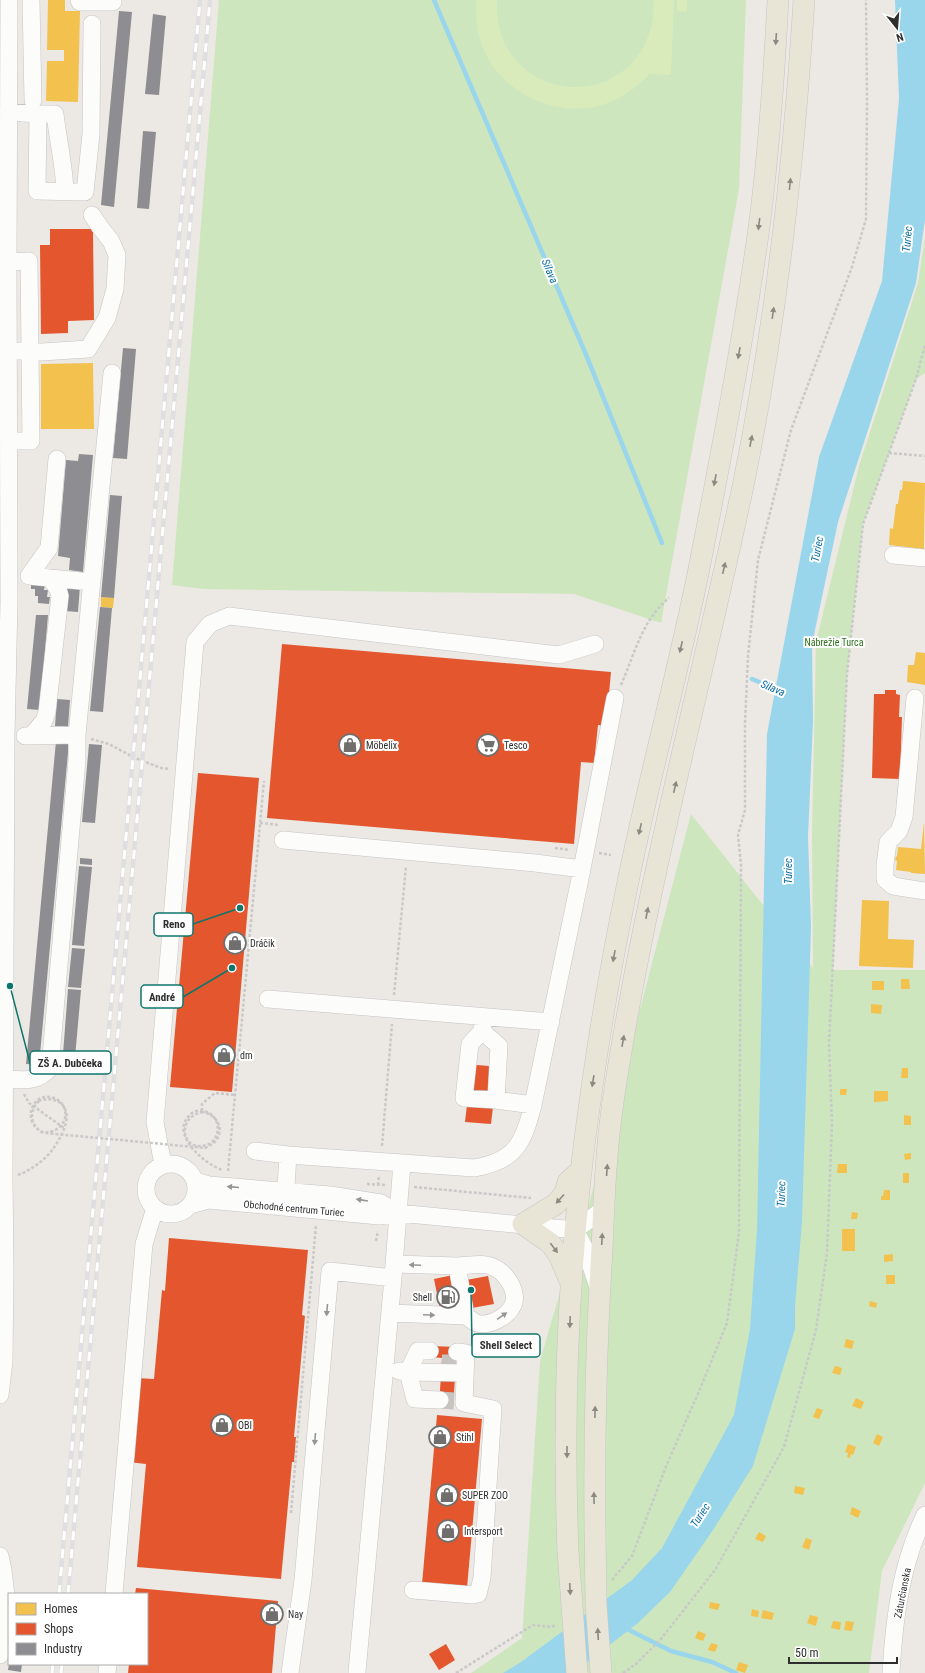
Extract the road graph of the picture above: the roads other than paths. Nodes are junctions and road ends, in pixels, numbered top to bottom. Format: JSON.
{"nodes":[{"id":1,"x":9,"y":0,"type":"edge"},
{"id":2,"x":31,"y":0,"type":"edge"},
{"id":3,"x":79,"y":0,"type":"edge"},
{"id":4,"x":778,"y":0,"type":"edge"},
{"id":5,"x":804,"y":0,"type":"edge"},
{"id":6,"x":113,"y":2,"type":"dead end"},
{"id":7,"x":92,"y":24,"type":"dead end"},
{"id":8,"x":36,"y":107,"type":"junction"},
{"id":9,"x":8,"y":112,"type":"junction"},
{"id":10,"x":65,"y":192,"type":"junction"},
{"id":11,"x":92,"y":215,"type":"dead end"},
{"id":12,"x":4,"y":262,"type":"edge"},
{"id":13,"x":8,"y":351,"type":"junction"},
{"id":14,"x":30,"y":351,"type":"junction"},
{"id":15,"x":112,"y":373,"type":"dead end"},
{"id":16,"x":6,"y":450,"type":"edge"},
{"id":17,"x":57,"y":459,"type":"dead end"},
{"id":18,"x":893,"y":555,"type":"dead end"},
{"id":19,"x":925,"y":558,"type":"edge"},
{"id":20,"x":29,"y":576,"type":"junction"},
{"id":21,"x":9,"y":577,"type":"junction"},
{"id":22,"x":50,"y":578,"type":"junction"},
{"id":23,"x":91,"y":582,"type":"junction"},
{"id":24,"x":5,"y":601,"type":"edge"},
{"id":25,"x":595,"y":644,"type":"dead end"},
{"id":26,"x":615,"y":698,"type":"road end"},
{"id":27,"x":915,"y":698,"type":"dead end"},
{"id":28,"x":77,"y":735,"type":"junction"},
{"id":29,"x":31,"y":736,"type":"junction"},
{"id":30,"x":4,"y":743,"type":"edge"},
{"id":31,"x":283,"y":840,"type":"dead end"},
{"id":32,"x":582,"y":869,"type":"junction"},
{"id":33,"x":3,"y":879,"type":"edge"},
{"id":34,"x":925,"y":891,"type":"edge"},
{"id":35,"x":2,"y":995,"type":"edge"},
{"id":36,"x":268,"y":999,"type":"dead end"},
{"id":37,"x":551,"y":1022,"type":"junction"},
{"id":38,"x":483,"y":1024,"type":"junction"},
{"id":39,"x":11,"y":1079,"type":"junction"},
{"id":40,"x":485,"y":1099,"type":"junction"},
{"id":41,"x":533,"y":1105,"type":"junction"},
{"id":42,"x":255,"y":1151,"type":"dead end"},
{"id":43,"x":288,"y":1154,"type":"junction"},
{"id":44,"x":402,"y":1163,"type":"junction"},
{"id":45,"x":164,"y":1165,"type":"junction"},
{"id":46,"x":582,"y":1168,"type":"junction"},
{"id":47,"x":195,"y":1180,"type":"junction"},
{"id":48,"x":286,"y":1200,"type":"junction"},
{"id":49,"x":190,"y":1205,"type":"junction"},
{"id":50,"x":155,"y":1208,"type":"junction"},
{"id":51,"x":604,"y":1209,"type":"junction"},
{"id":52,"x":398,"y":1212,"type":"junction"},
{"id":53,"x":523,"y":1224,"type":"junction"},
{"id":54,"x":575,"y":1230,"type":"junction"},
{"id":55,"x":456,"y":1266,"type":"junction"},
{"id":56,"x":394,"y":1271,"type":"junction"},
{"id":57,"x":571,"y":1283,"type":"junction"},
{"id":58,"x":599,"y":1292,"type":"junction"},
{"id":59,"x":390,"y":1313,"type":"junction"},
{"id":60,"x":466,"y":1316,"type":"junction"},
{"id":61,"x":453,"y":1361,"type":"junction"},
{"id":62,"x":410,"y":1367,"type":"junction"},
{"id":63,"x":385,"y":1370,"type":"junction"},
{"id":64,"x":0,"y":1395,"type":"edge"},
{"id":65,"x":453,"y":1396,"type":"junction"},
{"id":66,"x":925,"y":1515,"type":"edge"},
{"id":67,"x":0,"y":1556,"type":"edge"},
{"id":68,"x":413,"y":1590,"type":"dead end"},
{"id":69,"x":114,"y":1593,"type":"edge"},
{"id":70,"x":0,"y":1655,"type":"edge"},
{"id":71,"x":357,"y":1672,"type":"edge"},
{"id":72,"x":290,"y":1673,"type":"edge"},
{"id":73,"x":577,"y":1673,"type":"edge"},
{"id":74,"x":601,"y":1673,"type":"edge"},
{"id":75,"x":892,"y":1673,"type":"edge"}],
"edges":[{"from":1,"to":9,"type":"street"},
{"from":2,"to":8,"type":"street"},
{"from":3,"to":6,"type":"street"},
{"from":4,"to":46,"type":"main road","one_way":true},
{"from":51,"to":5,"type":"main road","one_way":true},
{"from":7,"to":10,"type":"street"},
{"from":8,"to":9,"type":"street"},
{"from":8,"to":10,"type":"street"},
{"from":8,"to":10,"type":"street"},
{"from":9,"to":12,"type":"street"},
{"from":11,"to":14,"type":"street"},
{"from":12,"to":13,"type":"street"},
{"from":12,"to":14,"type":"street"},
{"from":13,"to":14,"type":"street"},
{"from":13,"to":16,"type":"street"},
{"from":14,"to":16,"type":"street"},
{"from":15,"to":23,"type":"street"},
{"from":16,"to":21,"type":"street"},
{"from":17,"to":20,"type":"street"},
{"from":18,"to":19,"type":"street"},
{"from":20,"to":21,"type":"street"},
{"from":20,"to":22,"type":"street"},
{"from":21,"to":24,"type":"street"},
{"from":22,"to":23,"type":"street"},
{"from":22,"to":29,"type":"street"},
{"from":23,"to":28,"type":"street"},
{"from":24,"to":30,"type":"street"},
{"from":25,"to":45,"type":"street"},
{"from":26,"to":32,"type":"street"},
{"from":27,"to":34,"type":"street"},
{"from":28,"to":29,"type":"street"},
{"from":28,"to":39,"type":"street"},
{"from":29,"to":30,"type":"street"},
{"from":30,"to":33,"type":"street"},
{"from":31,"to":32,"type":"street"},
{"from":32,"to":37,"type":"street"},
{"from":33,"to":35,"type":"street"},
{"from":35,"to":39,"type":"street"},
{"from":36,"to":38,"type":"street"},
{"from":37,"to":38,"type":"street"},
{"from":37,"to":41,"type":"street"},
{"from":38,"to":40,"type":"street"},
{"from":38,"to":40,"type":"street"},
{"from":39,"to":64,"type":"street"},
{"from":40,"to":41,"type":"street"},
{"from":41,"to":44,"type":"street"},
{"from":42,"to":43,"type":"street"},
{"from":43,"to":44,"type":"street"},
{"from":43,"to":48,"type":"street"},
{"from":44,"to":52,"type":"street"},
{"from":45,"to":47,"type":"street"},
{"from":45,"to":50,"type":"street"},
{"from":46,"to":53,"type":"main road","one_way":true},
{"from":46,"to":54,"type":"main road"},
{"from":48,"to":47,"type":"street","name":"Obchodné centrum Turiec","one_way":true},
{"from":47,"to":49,"type":"street"},
{"from":48,"to":49,"type":"street","name":"Obchodné centrum Turiec"},
{"from":48,"to":52,"type":"street","name":"Obchodné centrum Turiec"},
{"from":49,"to":50,"type":"street"},
{"from":50,"to":69,"type":"street"},
{"from":51,"to":54,"type":"street"},
{"from":58,"to":51,"type":"main road","one_way":true},
{"from":52,"to":53,"type":"street","name":"Obchodné centrum Turiec"},
{"from":52,"to":56,"type":"street"},
{"from":53,"to":54,"type":"street","name":"Obchodné centrum Turiec"},
{"from":53,"to":57,"type":"main road","one_way":true},
{"from":54,"to":57,"type":"main road"},
{"from":54,"to":58,"type":"street"},
{"from":55,"to":56,"type":"street","one_way":true},
{"from":55,"to":60,"type":"street"},
{"from":60,"to":55,"type":"street","one_way":true},
{"from":56,"to":59,"type":"street"},
{"from":56,"to":72,"type":"street","one_way":true},
{"from":57,"to":73,"type":"main road","one_way":true,"bridge":true},
{"from":74,"to":58,"type":"main road","one_way":true,"bridge":true},
{"from":59,"to":60,"type":"street","one_way":true},
{"from":59,"to":63,"type":"street"},
{"from":61,"to":62,"type":"street"},
{"from":61,"to":62,"type":"street"},
{"from":61,"to":65,"type":"street"},
{"from":62,"to":63,"type":"street"},
{"from":62,"to":65,"type":"street"},
{"from":63,"to":71,"type":"street"},
{"from":65,"to":68,"type":"street"},
{"from":66,"to":75,"type":"street","name":"Záturčianska"},
{"from":67,"to":70,"type":"street"}]}
